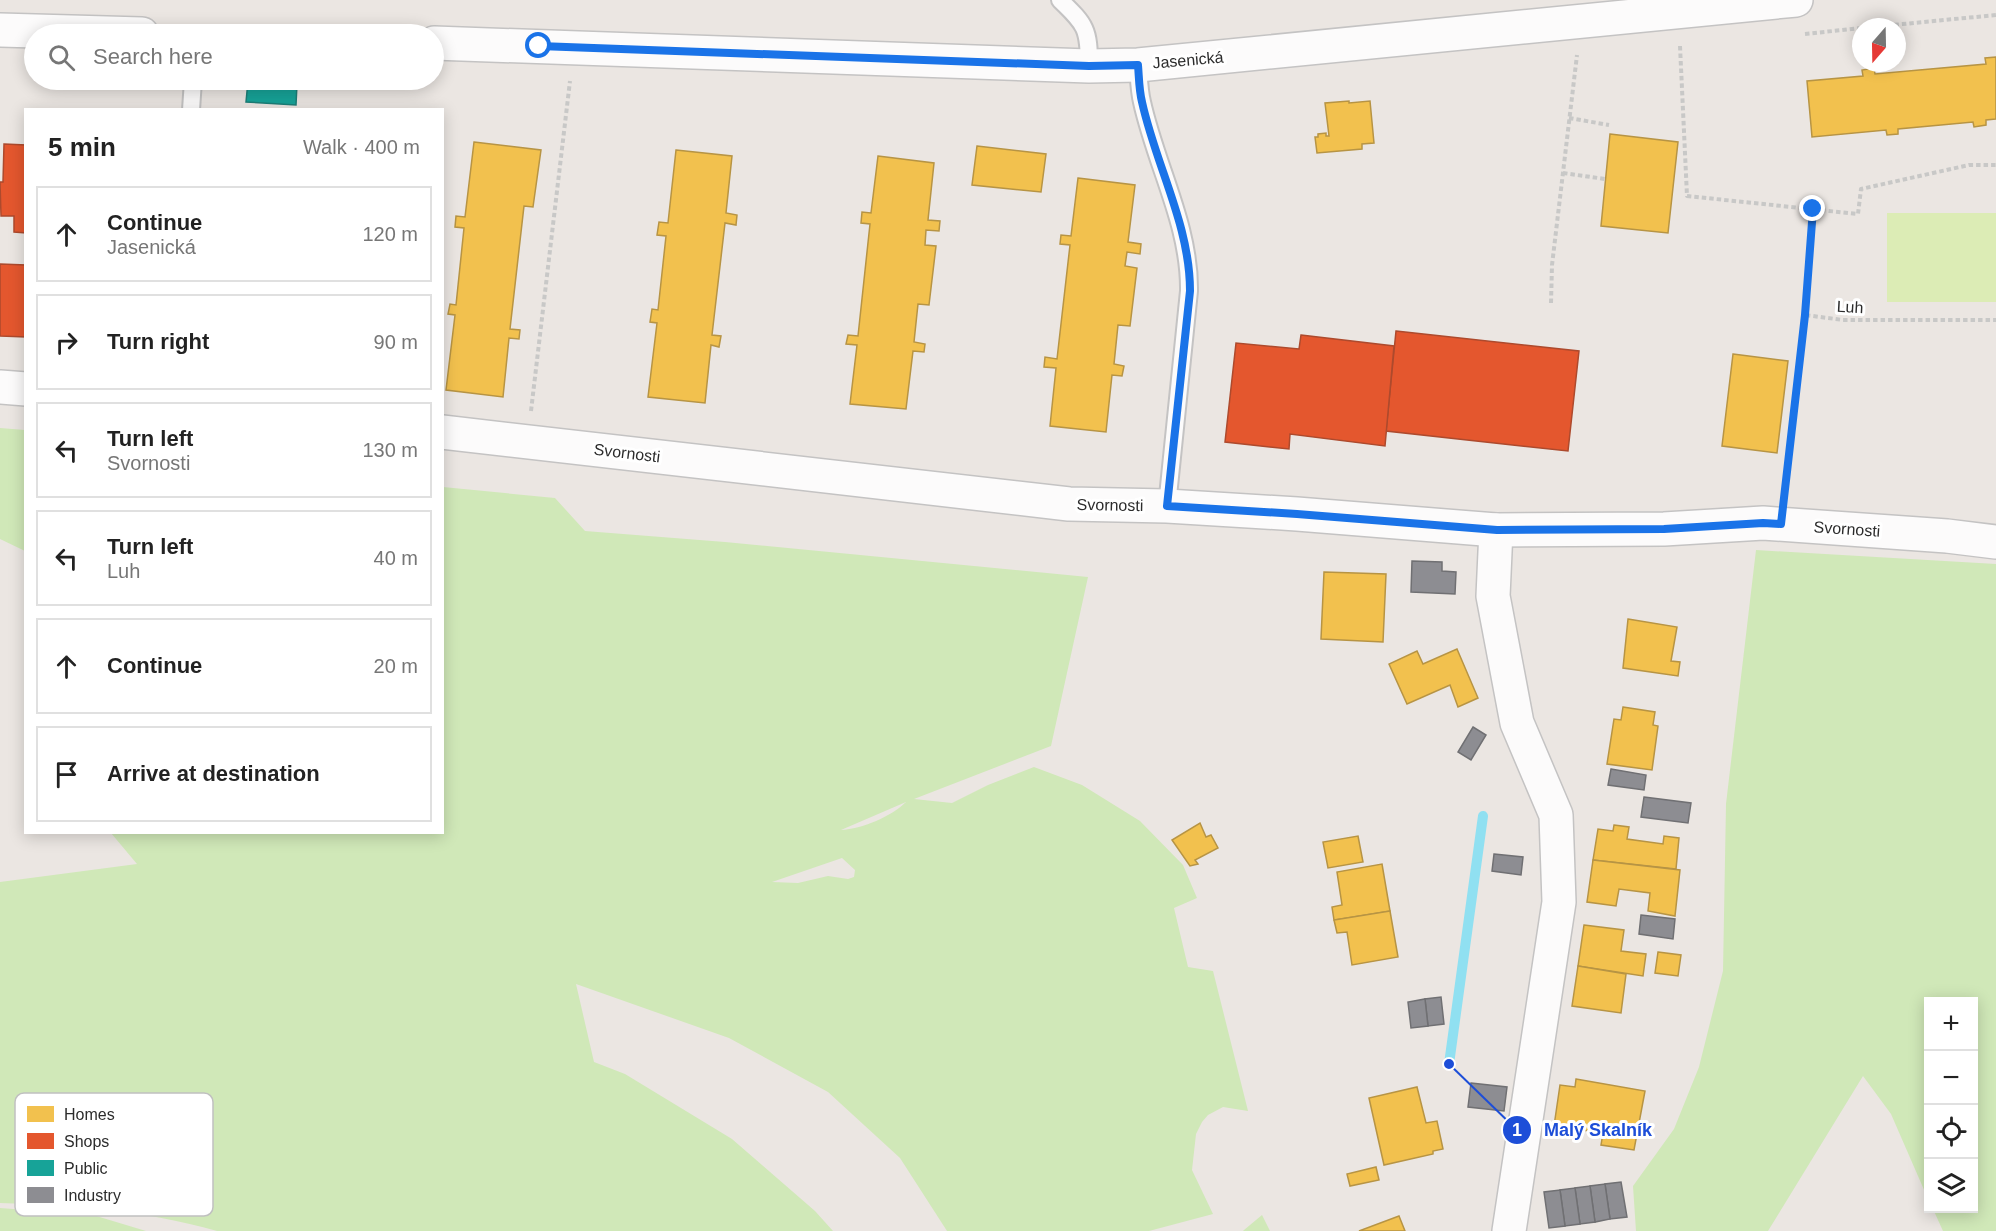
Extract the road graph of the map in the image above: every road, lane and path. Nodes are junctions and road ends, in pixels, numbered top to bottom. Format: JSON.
{"nodes":[{"id":1,"x":1060,"y":0,"type":"edge"},
{"id":2,"x":1796,"y":0,"type":"edge"},
{"id":3,"x":1585,"y":10,"type":"edge"},
{"id":4,"x":1996,"y":15,"type":"edge"},
{"id":5,"x":1906,"y":24,"type":"edge"},
{"id":6,"x":0,"y":30,"type":"edge"},
{"id":7,"x":24,"y":31,"type":"edge"},
{"id":8,"x":444,"y":43,"type":"edge"},
{"id":9,"x":1680,"y":46,"type":"dead end"},
{"id":10,"x":1577,"y":55,"type":"dead end"},
{"id":11,"x":1138,"y":65,"type":"junction"},
{"id":12,"x":1089,"y":66,"type":"junction"},
{"id":13,"x":570,"y":81,"type":"dead end"},
{"id":14,"x":192,"y":90,"type":"edge"},
{"id":15,"x":191,"y":108,"type":"edge"},
{"id":16,"x":1569,"y":118,"type":"junction"},
{"id":17,"x":1609,"y":125,"type":"dead end"},
{"id":18,"x":1996,"y":165,"type":"edge"},
{"id":19,"x":1563,"y":173,"type":"junction"},
{"id":20,"x":1605,"y":179,"type":"dead end"},
{"id":21,"x":1813,"y":209,"type":"junction"},
{"id":22,"x":1551,"y":303,"type":"dead end"},
{"id":23,"x":1805,"y":315,"type":"junction"},
{"id":24,"x":1996,"y":320,"type":"edge"},
{"id":25,"x":0,"y":387,"type":"edge"},
{"id":26,"x":24,"y":389,"type":"edge"},
{"id":27,"x":531,"y":412,"type":"dead end"},
{"id":28,"x":444,"y":432,"type":"edge"},
{"id":29,"x":1167,"y":506,"type":"junction"},
{"id":30,"x":1781,"y":524,"type":"junction"},
{"id":31,"x":1497,"y":530,"type":"junction"},
{"id":32,"x":1996,"y":542,"type":"edge"},
{"id":33,"x":1509,"y":1231,"type":"edge"}],
"edges":[{"from":1,"to":12,"type":"lane"},
{"from":2,"to":3,"type":"street","name":"Jasenická"},
{"from":3,"to":11,"type":"street","name":"Jasenická"},
{"from":4,"to":5,"type":"path"},
{"from":6,"to":7,"type":"street"},
{"from":8,"to":12,"type":"street","name":"Jasenická"},
{"from":9,"to":21,"type":"path"},
{"from":10,"to":16,"type":"path"},
{"from":11,"to":12,"type":"street","name":"Jasenická"},
{"from":11,"to":29,"type":"lane"},
{"from":13,"to":27,"type":"path"},
{"from":14,"to":15,"type":"lane"},
{"from":16,"to":17,"type":"path"},
{"from":16,"to":19,"type":"path"},
{"from":18,"to":21,"type":"path"},
{"from":19,"to":20,"type":"path"},
{"from":19,"to":22,"type":"path"},
{"from":21,"to":23,"type":"path"},
{"from":23,"to":24,"type":"path","name":"Luh"},
{"from":23,"to":30,"type":"path"},
{"from":25,"to":26,"type":"street"},
{"from":28,"to":29,"type":"street","name":"Svornosti"},
{"from":29,"to":31,"type":"street","name":"Svornosti"},
{"from":30,"to":31,"type":"street","name":"Svornosti"},
{"from":30,"to":32,"type":"street","name":"Svornosti"},
{"from":31,"to":33,"type":"street"}]}
